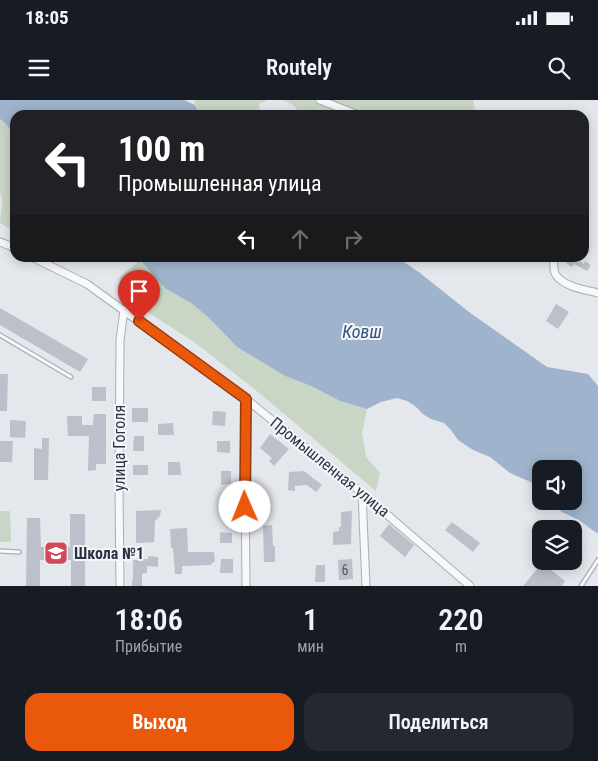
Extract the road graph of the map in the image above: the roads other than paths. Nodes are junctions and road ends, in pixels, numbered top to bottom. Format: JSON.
{"nodes":[{"id":1,"x":320,"y":100,"type":"edge"},
{"id":2,"x":345,"y":110,"type":"edge"},
{"id":3,"x":42,"y":262,"type":"edge"},
{"id":4,"x":554,"y":262,"type":"edge"},
{"id":5,"x":598,"y":292,"type":"edge"},
{"id":6,"x":124,"y":310,"type":"junction"},
{"id":7,"x":0,"y":335,"type":"edge"},
{"id":8,"x":71,"y":377,"type":"dead end"},
{"id":9,"x":246,"y":399,"type":"junction"},
{"id":10,"x":362,"y":493,"type":"junction"},
{"id":11,"x":0,"y":551,"type":"edge"},
{"id":12,"x":19,"y":552,"type":"dead end"},
{"id":13,"x":598,"y":560,"type":"edge"},
{"id":14,"x":120,"y":586,"type":"edge"},
{"id":15,"x":246,"y":586,"type":"edge"},
{"id":16,"x":366,"y":586,"type":"edge"},
{"id":17,"x":470,"y":586,"type":"edge"},
{"id":18,"x":581,"y":586,"type":"edge"}],
"edges":[{"from":1,"to":2,"type":"street"},
{"from":3,"to":6,"type":"street","name":"Промышленная улица"},
{"from":4,"to":5,"type":"street"},
{"from":6,"to":9,"type":"street","name":"Промышленная улица"},
{"from":6,"to":14,"type":"street","name":"улица Гоголя"},
{"from":7,"to":8,"type":"lane"},
{"from":9,"to":10,"type":"street","name":"Промышленная улица"},
{"from":9,"to":15,"type":"street"},
{"from":10,"to":16,"type":"street"},
{"from":10,"to":17,"type":"street","name":"Промышленная улица"},
{"from":11,"to":12,"type":"lane"},
{"from":13,"to":18,"type":"lane"}]}
